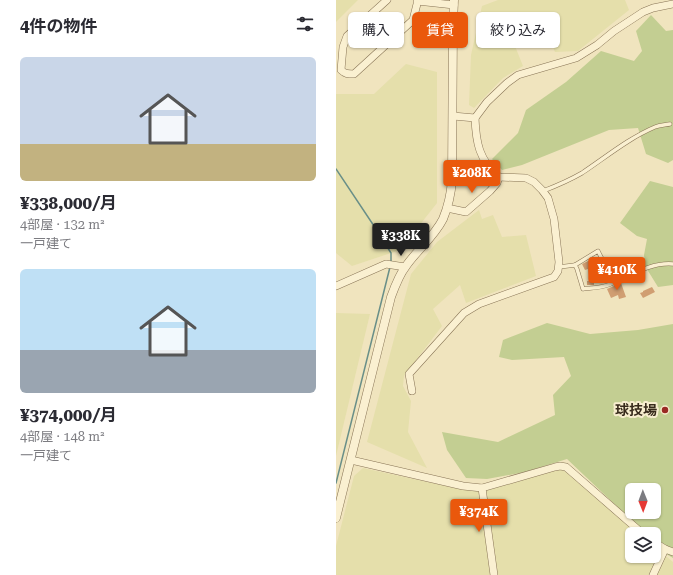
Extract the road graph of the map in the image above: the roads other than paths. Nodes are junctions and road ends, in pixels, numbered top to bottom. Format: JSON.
{"nodes":[{"id":1,"x":386,"y":0,"type":"edge"},
{"id":2,"x":417,"y":0,"type":"edge"},
{"id":3,"x":454,"y":2,"type":"edge"},
{"id":4,"x":673,"y":4,"type":"edge"},
{"id":5,"x":453,"y":116,"type":"junction"},
{"id":6,"x":475,"y":118,"type":"junction"},
{"id":7,"x":670,"y":124,"type":"dead end"},
{"id":8,"x":499,"y":177,"type":"junction"},
{"id":9,"x":543,"y":191,"type":"junction"},
{"id":10,"x":447,"y":208,"type":"junction"},
{"id":11,"x":673,"y":264,"type":"edge"},
{"id":12,"x":574,"y":265,"type":"junction"},
{"id":13,"x":405,"y":267,"type":"junction"},
{"id":14,"x":559,"y":268,"type":"junction"},
{"id":15,"x":622,"y":279,"type":"junction"},
{"id":16,"x":336,"y":286,"type":"edge"},
{"id":17,"x":412,"y":391,"type":"dead end"},
{"id":18,"x":351,"y":460,"type":"junction"},
{"id":19,"x":482,"y":488,"type":"junction"},
{"id":20,"x":336,"y":518,"type":"edge"},
{"id":21,"x":635,"y":527,"type":"edge"},
{"id":22,"x":661,"y":546,"type":"edge"},
{"id":23,"x":665,"y":549,"type":"junction"},
{"id":24,"x":673,"y":552,"type":"edge"},
{"id":25,"x":494,"y":575,"type":"edge"},
{"id":26,"x":653,"y":575,"type":"edge"}],
"edges":[{"from":1,"to":2,"type":"street"},
{"from":2,"to":3,"type":"street"},
{"from":3,"to":5,"type":"street"},
{"from":4,"to":6,"type":"street"},
{"from":5,"to":6,"type":"street"},
{"from":5,"to":10,"type":"street"},
{"from":6,"to":8,"type":"street"},
{"from":7,"to":9,"type":"lane"},
{"from":8,"to":9,"type":"street"},
{"from":8,"to":10,"type":"street"},
{"from":9,"to":14,"type":"street"},
{"from":10,"to":13,"type":"street"},
{"from":11,"to":15,"type":"lane"},
{"from":12,"to":14,"type":"lane"},
{"from":12,"to":15,"type":"lane"},
{"from":12,"to":15,"type":"lane"},
{"from":13,"to":16,"type":"street"},
{"from":13,"to":18,"type":"street"},
{"from":14,"to":17,"type":"street"},
{"from":18,"to":19,"type":"street"},
{"from":18,"to":20,"type":"street"},
{"from":19,"to":21,"type":"street"},
{"from":19,"to":25,"type":"street"},
{"from":22,"to":23,"type":"street"},
{"from":23,"to":24,"type":"street"},
{"from":23,"to":26,"type":"street"}]}
